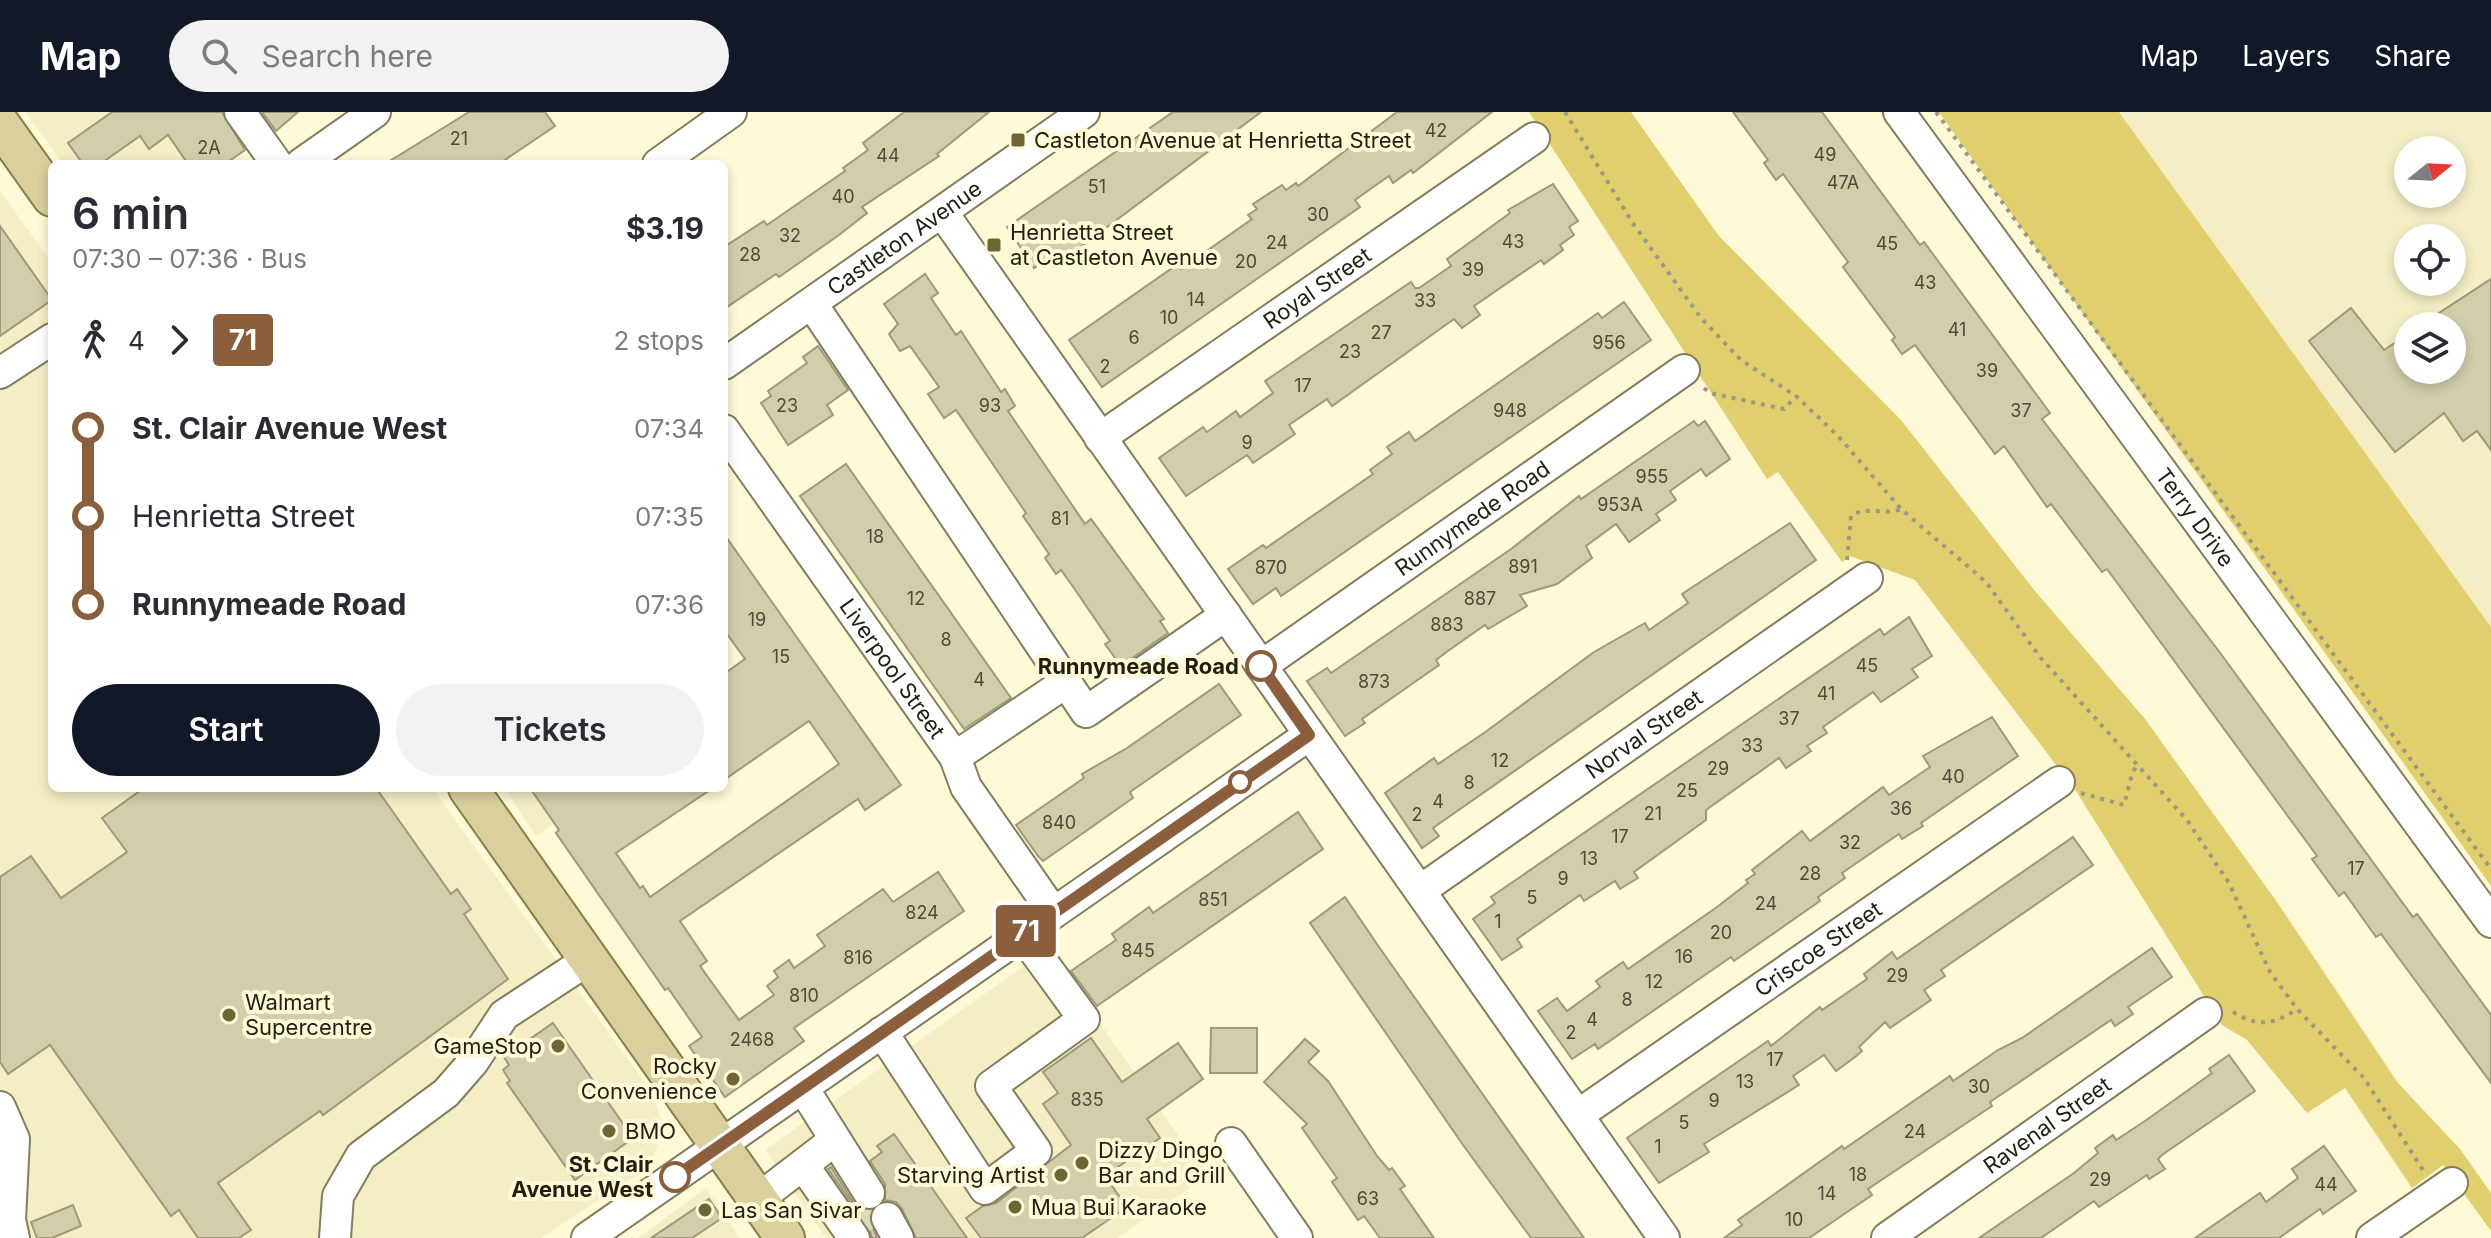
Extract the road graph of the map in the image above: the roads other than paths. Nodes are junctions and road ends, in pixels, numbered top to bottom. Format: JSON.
{"nodes":[{"id":1,"x":240,"y":112,"type":"edge"},
{"id":2,"x":375,"y":112,"type":"edge"},
{"id":3,"x":731,"y":112,"type":"edge"},
{"id":4,"x":1084,"y":112,"type":"edge"},
{"id":5,"x":1899,"y":112,"type":"edge"},
{"id":6,"x":0,"y":124,"type":"edge"},
{"id":7,"x":1534,"y":138,"type":"dead end"},
{"id":8,"x":274,"y":160,"type":"edge"},
{"id":9,"x":307,"y":160,"type":"edge"},
{"id":10,"x":664,"y":160,"type":"edge"},
{"id":11,"x":48,"y":191,"type":"edge"},
{"id":12,"x":942,"y":212,"type":"junction"},
{"id":13,"x":812,"y":304,"type":"junction"},
{"id":14,"x":48,"y":342,"type":"edge"},
{"id":15,"x":728,"y":361,"type":"edge"},
{"id":16,"x":0,"y":373,"type":"edge"},
{"id":17,"x":1692,"y":378,"type":"road end"},
{"id":18,"x":728,"y":436,"type":"edge"},
{"id":19,"x":1100,"y":438,"type":"junction"},
{"id":20,"x":1857,"y":572,"type":"road end"},
{"id":21,"x":1226,"y":615,"type":"junction"},
{"id":22,"x":1261,"y":666,"type":"junction"},
{"id":23,"x":1065,"y":683,"type":"junction"},
{"id":24,"x":1309,"y":735,"type":"junction"},
{"id":25,"x":955,"y":757,"type":"junction"},
{"id":26,"x":2067,"y":787,"type":"road end"},
{"id":27,"x":471,"y":792,"type":"edge"},
{"id":28,"x":1421,"y":890,"type":"junction"},
{"id":29,"x":1053,"y":912,"type":"junction"},
{"id":30,"x":2491,"y":922,"type":"edge"},
{"id":31,"x":1022,"y":934,"type":"junction"},
{"id":32,"x":588,"y":960,"type":"junction"},
{"id":33,"x":2218,"y":1011,"type":"road end"},
{"id":34,"x":882,"y":1032,"type":"junction"},
{"id":35,"x":803,"y":1088,"type":"junction"},
{"id":36,"x":0,"y":1107,"type":"edge"},
{"id":37,"x":1578,"y":1115,"type":"junction"},
{"id":38,"x":835,"y":1140,"type":"junction"},
{"id":39,"x":1231,"y":1143,"type":"dead end"},
{"id":40,"x":721,"y":1147,"type":"junction"},
{"id":41,"x":803,"y":1165,"type":"junction"},
{"id":42,"x":2445,"y":1187,"type":"road end"},
{"id":43,"x":847,"y":1191,"type":"junction"},
{"id":44,"x":758,"y":1199,"type":"junction"},
{"id":45,"x":850,"y":1231,"type":"edge"},
{"id":46,"x":14,"y":1238,"type":"edge"},
{"id":47,"x":335,"y":1238,"type":"edge"},
{"id":48,"x":587,"y":1238,"type":"edge"},
{"id":49,"x":785,"y":1238,"type":"edge"},
{"id":50,"x":1297,"y":1238,"type":"edge"},
{"id":51,"x":1664,"y":1238,"type":"edge"},
{"id":52,"x":1887,"y":1238,"type":"edge"},
{"id":53,"x":2372,"y":1238,"type":"edge"}],
"edges":[{"from":1,"to":8,"type":"street"},
{"from":2,"to":9,"type":"street"},
{"from":3,"to":10,"type":"street"},
{"from":4,"to":12,"type":"street","name":"Castleton Avenue"},
{"from":5,"to":30,"type":"street","name":"Terry Drive"},
{"from":6,"to":11,"type":"main road"},
{"from":7,"to":19,"type":"street","name":"Royal Street"},
{"from":12,"to":13,"type":"street","name":"Castleton Avenue"},
{"from":12,"to":19,"type":"street"},
{"from":13,"to":15,"type":"street","name":"Castleton Avenue"},
{"from":13,"to":23,"type":"street"},
{"from":14,"to":16,"type":"street"},
{"from":17,"to":22,"type":"street","name":"Runnymede Road"},
{"from":18,"to":25,"type":"street","name":"Liverpool Street"},
{"from":19,"to":21,"type":"street"},
{"from":20,"to":28,"type":"street","name":"Norval Street"},
{"from":21,"to":22,"type":"street"},
{"from":21,"to":23,"type":"street"},
{"from":22,"to":24,"type":"street"},
{"from":23,"to":25,"type":"street"},
{"from":24,"to":28,"type":"street"},
{"from":24,"to":29,"type":"street"},
{"from":25,"to":29,"type":"street","name":"Liverpool Street"},
{"from":26,"to":37,"type":"street","name":"Criscoe Street"},
{"from":27,"to":32,"type":"main road"},
{"from":28,"to":37,"type":"street"},
{"from":29,"to":31,"type":"street"},
{"from":31,"to":34,"type":"street"},
{"from":31,"to":34,"type":"street"},
{"from":32,"to":40,"type":"main road"},
{"from":32,"to":47,"type":"street"},
{"from":33,"to":52,"type":"street","name":"Ravenal Street"},
{"from":34,"to":35,"type":"street"},
{"from":35,"to":38,"type":"street"},
{"from":35,"to":40,"type":"street"},
{"from":36,"to":46,"type":"street"},
{"from":37,"to":51,"type":"street"},
{"from":38,"to":41,"type":"street"},
{"from":38,"to":43,"type":"street"},
{"from":39,"to":50,"type":"street"},
{"from":40,"to":44,"type":"main road"},
{"from":40,"to":48,"type":"street"},
{"from":41,"to":43,"type":"street"},
{"from":41,"to":44,"type":"street"},
{"from":42,"to":53,"type":"street"},
{"from":43,"to":45,"type":"street"},
{"from":44,"to":49,"type":"main road"}]}
